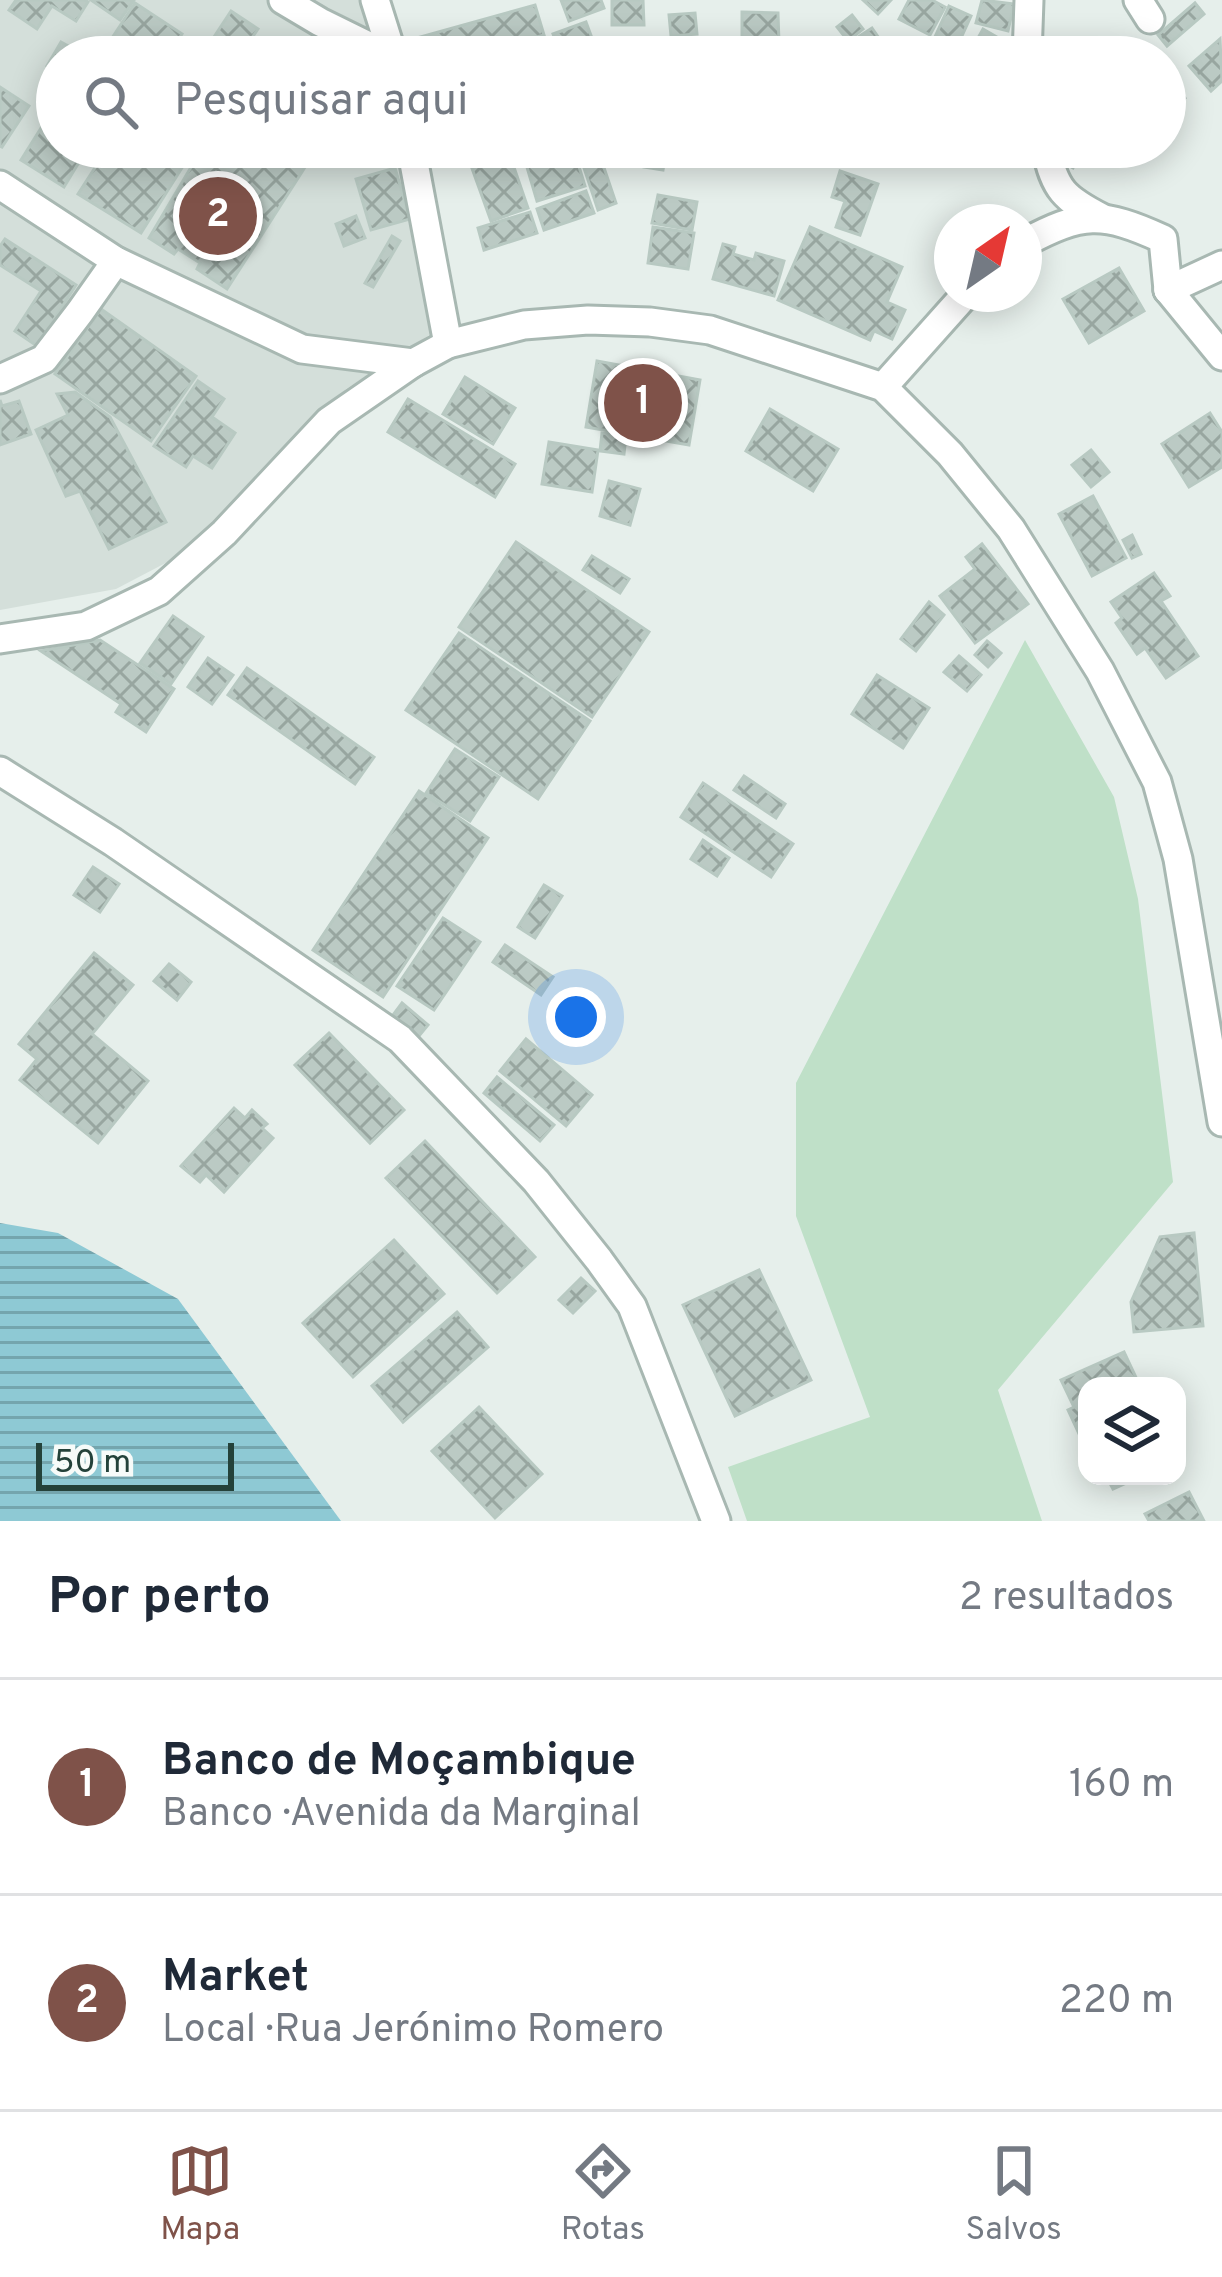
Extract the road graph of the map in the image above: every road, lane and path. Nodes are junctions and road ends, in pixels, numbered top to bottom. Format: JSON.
{"nodes":[{"id":1,"x":283,"y":0,"type":"edge"},
{"id":2,"x":375,"y":0,"type":"edge"},
{"id":3,"x":1029,"y":0,"type":"edge"},
{"id":4,"x":349,"y":36,"type":"edge"},
{"id":5,"x":386,"y":36,"type":"edge"},
{"id":6,"x":1028,"y":36,"type":"edge"},
{"id":7,"x":415,"y":168,"type":"edge"},
{"id":8,"x":1051,"y":168,"type":"edge"},
{"id":9,"x":0,"y":185,"type":"edge"},
{"id":10,"x":1106,"y":219,"type":"junction"},
{"id":11,"x":1042,"y":234,"type":"edge"},
{"id":12,"x":116,"y":261,"type":"junction"},
{"id":13,"x":1222,"y":265,"type":"edge"},
{"id":14,"x":1168,"y":290,"type":"junction"},
{"id":15,"x":950,"y":312,"type":"edge"},
{"id":16,"x":448,"y":344,"type":"junction"},
{"id":17,"x":1222,"y":356,"type":"edge"},
{"id":18,"x":412,"y":363,"type":"junction"},
{"id":19,"x":0,"y":379,"type":"edge"},
{"id":20,"x":883,"y":386,"type":"junction"},
{"id":21,"x":0,"y":639,"type":"edge"},
{"id":22,"x":0,"y":771,"type":"edge"},
{"id":23,"x":1222,"y":1122,"type":"edge"},
{"id":24,"x":716,"y":1521,"type":"edge"}],
"edges":[{"from":1,"to":4,"type":"street"},
{"from":2,"to":5,"type":"street"},
{"from":3,"to":6,"type":"street"},
{"from":7,"to":16,"type":"street"},
{"from":8,"to":10,"type":"street"},
{"from":9,"to":12,"type":"street"},
{"from":10,"to":11,"type":"street"},
{"from":10,"to":14,"type":"street"},
{"from":12,"to":18,"type":"street"},
{"from":12,"to":19,"type":"street"},
{"from":13,"to":14,"type":"street"},
{"from":14,"to":17,"type":"street"},
{"from":15,"to":20,"type":"street"},
{"from":16,"to":18,"type":"street"},
{"from":16,"to":20,"type":"street"},
{"from":18,"to":21,"type":"street"},
{"from":20,"to":23,"type":"street"},
{"from":22,"to":24,"type":"street"}]}
